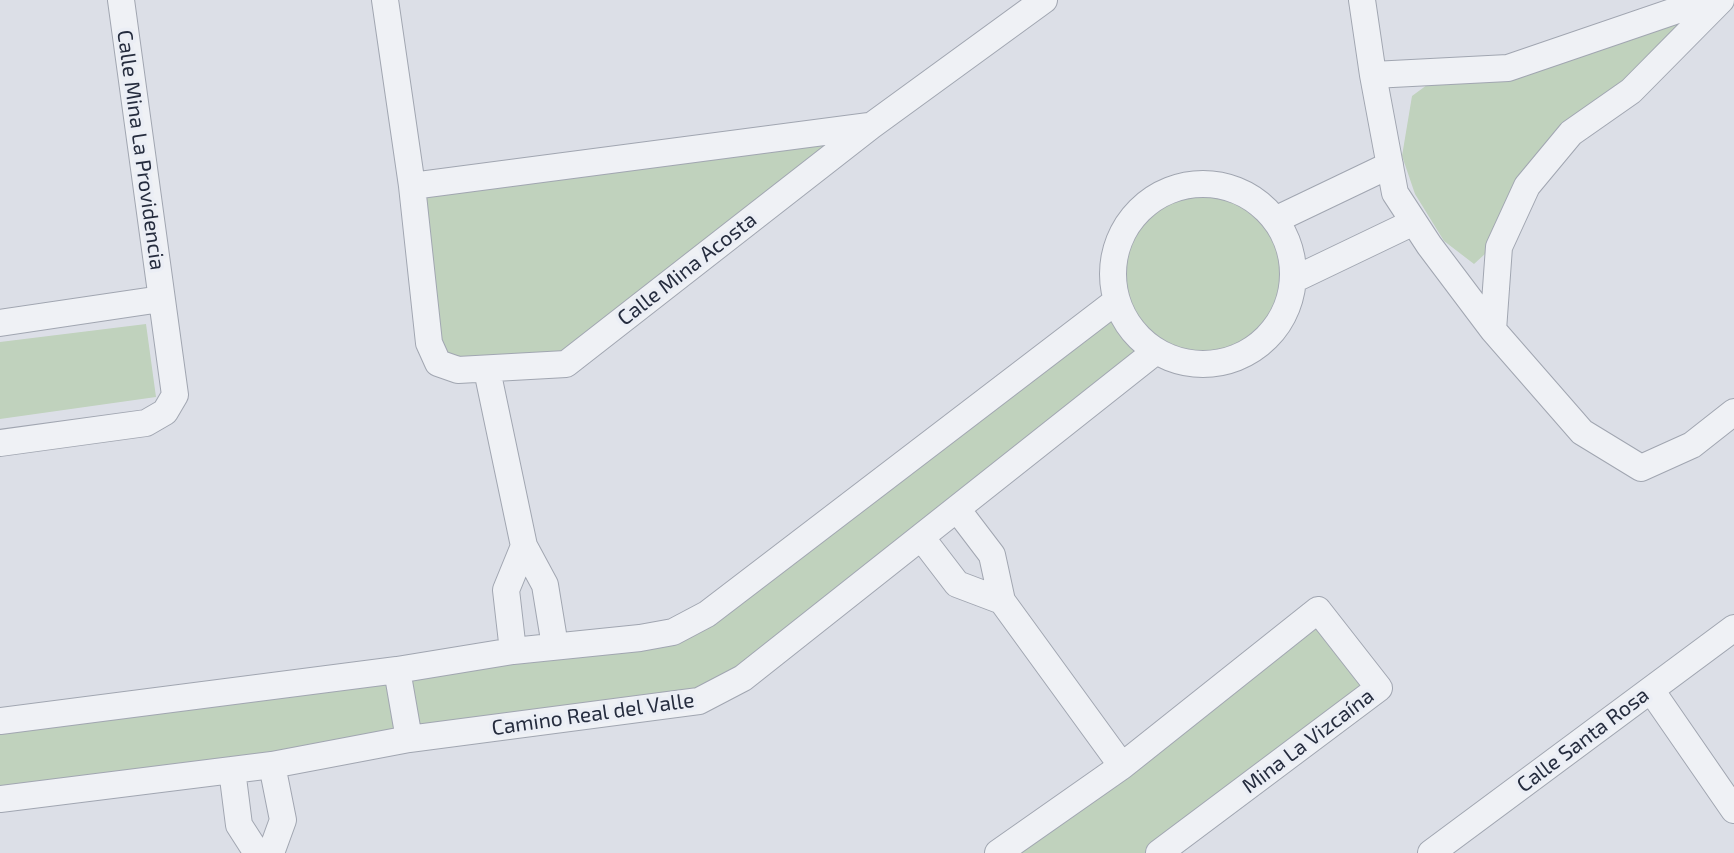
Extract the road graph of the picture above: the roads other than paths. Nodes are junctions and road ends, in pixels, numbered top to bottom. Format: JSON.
{"nodes":[{"id":1,"x":121,"y":0,"type":"edge"},
{"id":2,"x":385,"y":0,"type":"edge"},
{"id":3,"x":1044,"y":0,"type":"edge"},
{"id":4,"x":1363,"y":0,"type":"edge"},
{"id":5,"x":1707,"y":0,"type":"edge"},
{"id":6,"x":1721,"y":0,"type":"edge"},
{"id":7,"x":1373,"y":75,"type":"junction"},
{"id":8,"x":871,"y":126,"type":"junction"},
{"id":9,"x":1390,"y":165,"type":"junction"},
{"id":10,"x":412,"y":186,"type":"junction"},
{"id":11,"x":1275,"y":220,"type":"junction"},
{"id":12,"x":1414,"y":222,"type":"junction"},
{"id":13,"x":1293,"y":280,"type":"junction"},
{"id":14,"x":161,"y":299,"type":"junction"},
{"id":15,"x":1115,"y":302,"type":"junction"},
{"id":16,"x":0,"y":323,"type":"edge"},
{"id":17,"x":1493,"y":330,"type":"junction"},
{"id":18,"x":1156,"y":351,"type":"junction"},
{"id":19,"x":487,"y":370,"type":"junction"},
{"id":20,"x":1734,"y":412,"type":"edge"},
{"id":21,"x":0,"y":443,"type":"edge"},
{"id":22,"x":957,"y":509,"type":"junction"},
{"id":23,"x":921,"y":537,"type":"junction"},
{"id":24,"x":524,"y":546,"type":"junction"},
{"id":25,"x":1002,"y":601,"type":"junction"},
{"id":26,"x":1734,"y":628,"type":"edge"},
{"id":27,"x":555,"y":646,"type":"junction"},
{"id":28,"x":513,"y":651,"type":"junction"},
{"id":29,"x":397,"y":670,"type":"junction"},
{"id":30,"x":1651,"y":690,"type":"junction"},
{"id":31,"x":0,"y":721,"type":"edge"},
{"id":32,"x":409,"y":740,"type":"junction"},
{"id":33,"x":272,"y":765,"type":"junction"},
{"id":34,"x":1122,"y":766,"type":"junction"},
{"id":35,"x":232,"y":769,"type":"junction"},
{"id":36,"x":0,"y":799,"type":"edge"},
{"id":37,"x":1734,"y":810,"type":"edge"},
{"id":38,"x":1460,"y":845,"type":"edge"},
{"id":39,"x":257,"y":853,"type":"edge"},
{"id":40,"x":271,"y":853,"type":"edge"},
{"id":41,"x":998,"y":853,"type":"edge"},
{"id":42,"x":1159,"y":853,"type":"edge"},
{"id":43,"x":1431,"y":853,"type":"edge"}],
"edges":[{"from":1,"to":14,"type":"street","name":"Calle Mina La Providencia"},
{"from":2,"to":10,"type":"street","name":"Calle Mina Acosta"},
{"from":3,"to":8,"type":"street","name":"Calle Mina Acosta"},
{"from":4,"to":7,"type":"street"},
{"from":5,"to":7,"type":"street"},
{"from":6,"to":17,"type":"street"},
{"from":7,"to":9,"type":"street"},
{"from":8,"to":10,"type":"street","name":"Calle Mina Acosta"},
{"from":8,"to":19,"type":"street","name":"Calle Mina Acosta"},
{"from":9,"to":11,"type":"street"},
{"from":9,"to":12,"type":"street"},
{"from":10,"to":19,"type":"street","name":"Calle Mina Acosta"},
{"from":11,"to":13,"type":"street"},
{"from":11,"to":15,"type":"street"},
{"from":12,"to":13,"type":"street"},
{"from":12,"to":17,"type":"street"},
{"from":13,"to":18,"type":"street"},
{"from":14,"to":16,"type":"street","name":"Calle Mina La Providencia"},
{"from":14,"to":21,"type":"street","name":"Calle Mina La Providencia"},
{"from":15,"to":18,"type":"street"},
{"from":15,"to":27,"type":"street"},
{"from":17,"to":20,"type":"street"},
{"from":18,"to":22,"type":"street","name":"Camino Real del Valle"},
{"from":19,"to":24,"type":"street"},
{"from":22,"to":23,"type":"street","name":"Camino Real del Valle"},
{"from":22,"to":25,"type":"street"},
{"from":23,"to":25,"type":"street"},
{"from":23,"to":32,"type":"street","name":"Camino Real del Valle"},
{"from":24,"to":27,"type":"street"},
{"from":24,"to":28,"type":"street"},
{"from":25,"to":34,"type":"street"},
{"from":26,"to":30,"type":"street","name":"Calle Santa Rosa"},
{"from":27,"to":28,"type":"street"},
{"from":28,"to":29,"type":"street"},
{"from":29,"to":31,"type":"street"},
{"from":29,"to":32,"type":"street"},
{"from":30,"to":37,"type":"street"},
{"from":30,"to":38,"type":"street","name":"Calle Santa Rosa"},
{"from":32,"to":33,"type":"street","name":"Camino Real del Valle"},
{"from":33,"to":35,"type":"street","name":"Camino Real del Valle"},
{"from":33,"to":40,"type":"street"},
{"from":34,"to":41,"type":"street","name":"Mina La Vizcaína"},
{"from":34,"to":42,"type":"street","name":"Mina La Vizcaína"},
{"from":35,"to":36,"type":"street","name":"Camino Real del Valle"},
{"from":35,"to":39,"type":"street"},
{"from":38,"to":43,"type":"street","name":"Calle Santa Rosa"}]}
